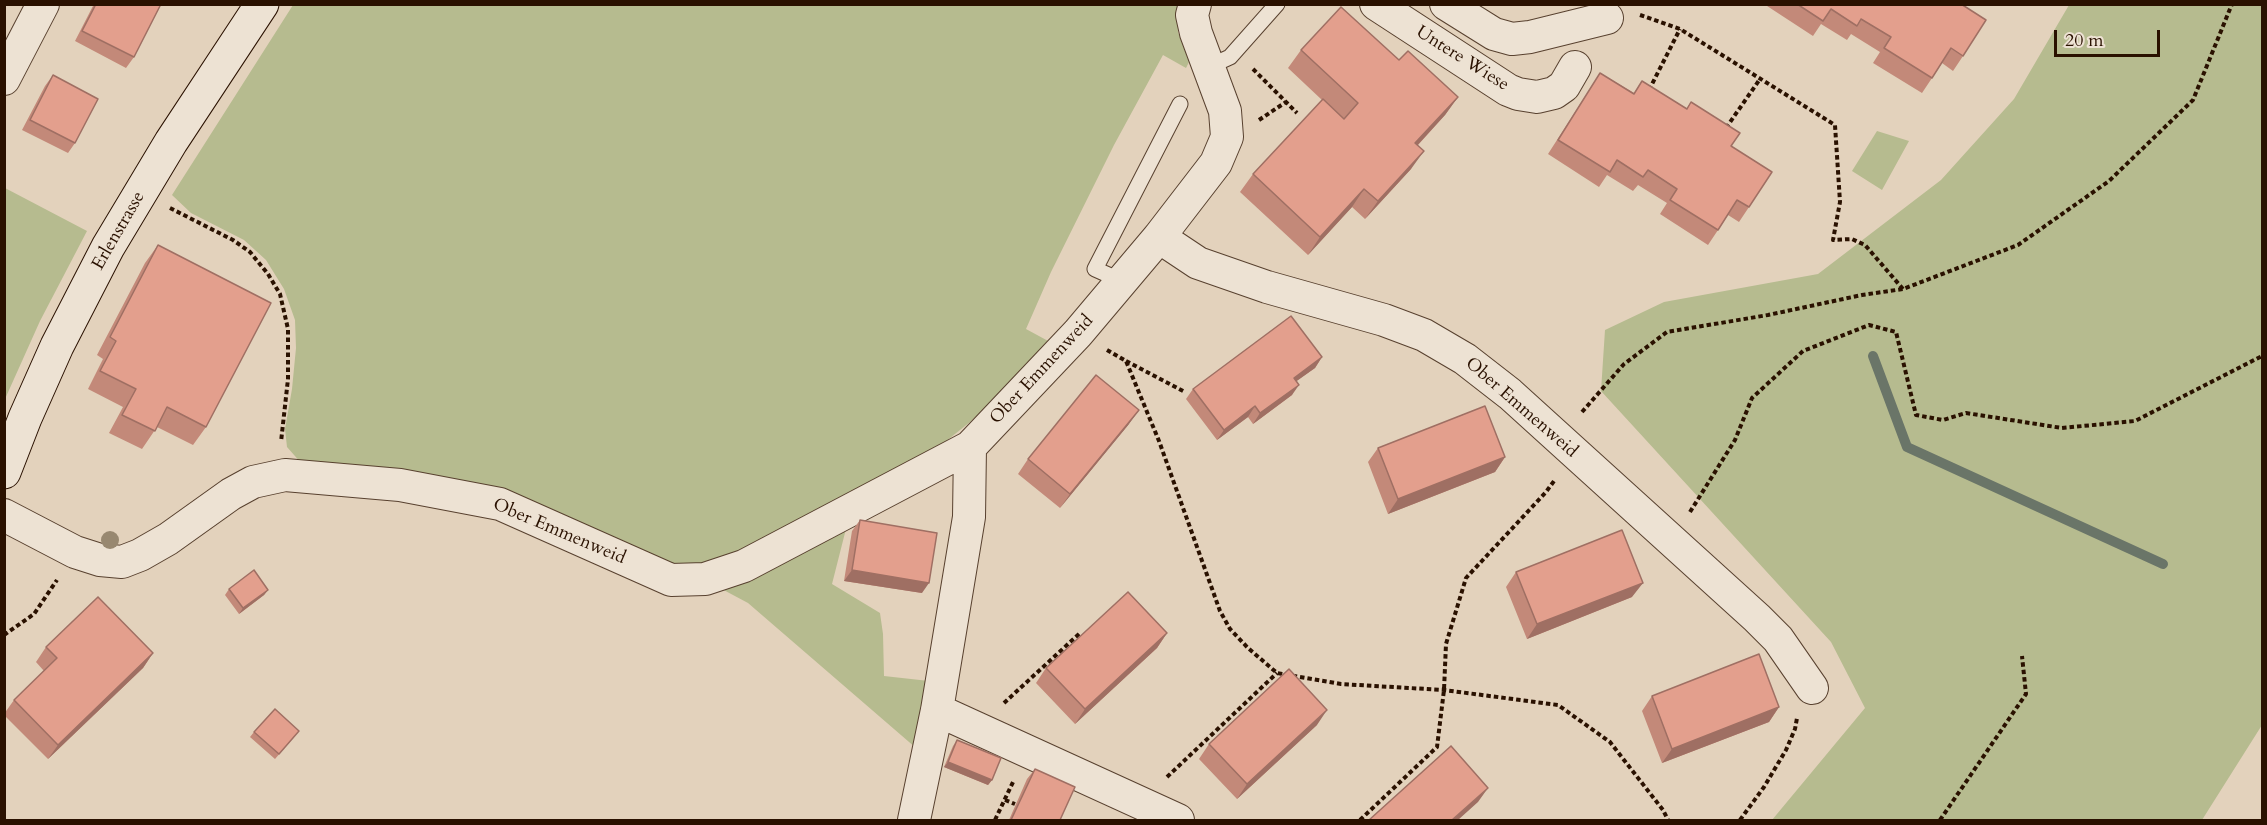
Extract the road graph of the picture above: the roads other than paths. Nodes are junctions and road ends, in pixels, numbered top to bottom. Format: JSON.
{"nodes":[{"id":1,"x":44,"y":4,"type":"edge"},
{"id":2,"x":262,"y":4,"type":"edge"},
{"id":3,"x":1195,"y":4,"type":"edge"},
{"id":4,"x":1277,"y":4,"type":"edge"},
{"id":5,"x":1376,"y":4,"type":"edge"},
{"id":6,"x":1446,"y":4,"type":"edge"},
{"id":7,"x":1622,"y":16,"type":"road end"},
{"id":8,"x":1208,"y":67,"type":"junction"},
{"id":9,"x":1575,"y":67,"type":"dead end"},
{"id":10,"x":4,"y":79,"type":"edge"},
{"id":11,"x":1180,"y":104,"type":"dead end"},
{"id":12,"x":1159,"y":237,"type":"junction"},
{"id":13,"x":1122,"y":281,"type":"junction"},
{"id":14,"x":970,"y":447,"type":"junction"},
{"id":15,"x":4,"y":472,"type":"edge"},
{"id":16,"x":4,"y":515,"type":"edge"},
{"id":17,"x":1805,"y":699,"type":"road end"},
{"id":18,"x":937,"y":710,"type":"junction"},
{"id":19,"x":914,"y":820,"type":"edge"},
{"id":20,"x":1178,"y":820,"type":"edge"}],
"edges":[{"from":1,"to":10,"type":"street"},
{"from":2,"to":15,"type":"street","name":"Erlenstrasse"},
{"from":3,"to":8,"type":"street","name":"Ober Emmenweid"},
{"from":4,"to":8,"type":"lane"},
{"from":5,"to":9,"type":"street","name":"Untere Wiese"},
{"from":6,"to":7,"type":"street","name":"Untere Wiese"},
{"from":8,"to":12,"type":"street","name":"Ober Emmenweid"},
{"from":11,"to":13,"type":"lane"},
{"from":12,"to":13,"type":"street","name":"Ober Emmenweid"},
{"from":12,"to":17,"type":"street","name":"Ober Emmenweid"},
{"from":13,"to":14,"type":"street","name":"Ober Emmenweid"},
{"from":14,"to":16,"type":"street","name":"Ober Emmenweid"},
{"from":14,"to":18,"type":"street"},
{"from":18,"to":19,"type":"street"},
{"from":18,"to":20,"type":"street"}]}
